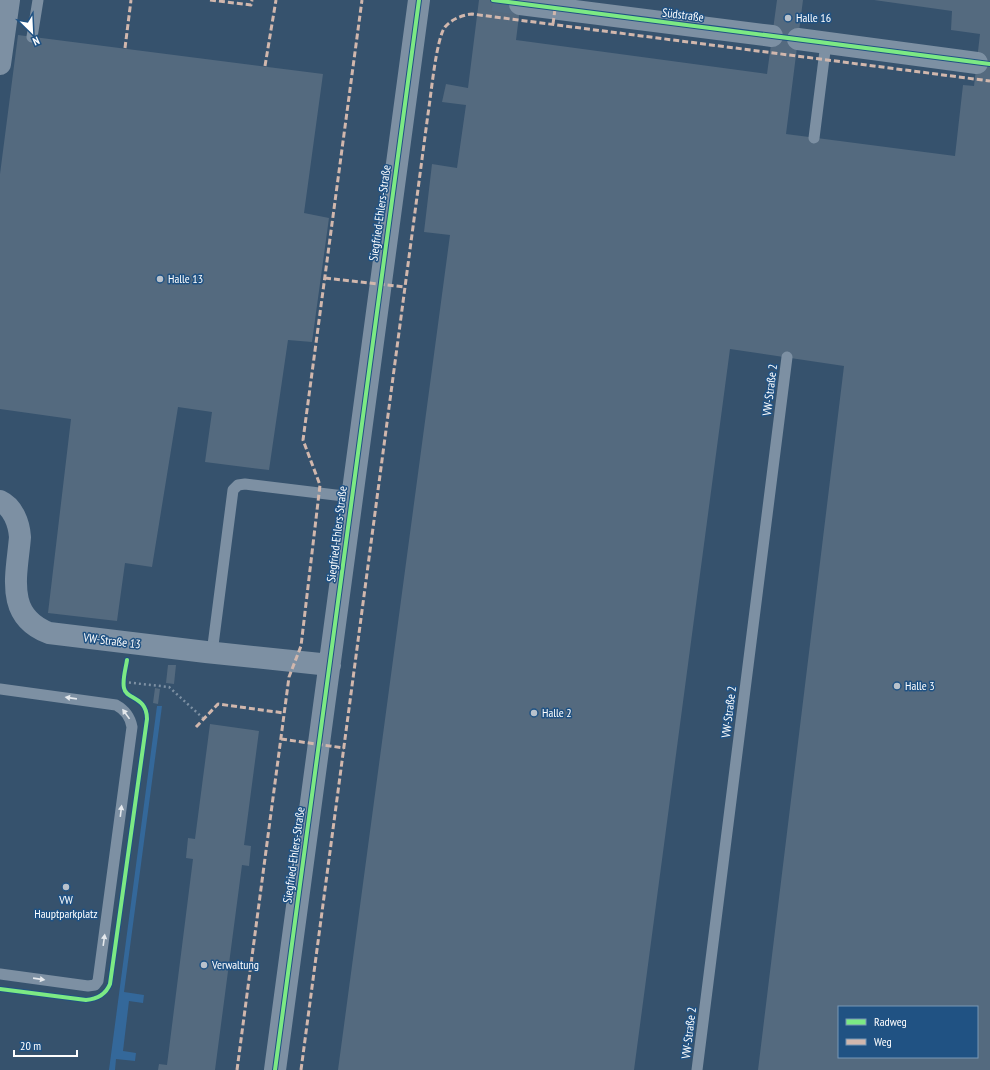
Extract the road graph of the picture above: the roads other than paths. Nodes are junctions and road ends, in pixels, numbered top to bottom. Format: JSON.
{"nodes":[{"id":1,"x":9,"y":0,"type":"edge"},
{"id":2,"x":38,"y":0,"type":"edge"},
{"id":3,"x":419,"y":0,"type":"edge"},
{"id":4,"x":520,"y":4,"type":"dead end"},
{"id":5,"x":772,"y":36,"type":"dead end"},
{"id":6,"x":32,"y":37,"type":"dead end"},
{"id":7,"x":798,"y":39,"type":"dead end"},
{"id":8,"x":826,"y":43,"type":"junction"},
{"id":9,"x":977,"y":63,"type":"dead end"},
{"id":10,"x":0,"y":64,"type":"edge"},
{"id":11,"x":814,"y":138,"type":"dead end"},
{"id":12,"x":787,"y":357,"type":"dead end"},
{"id":13,"x":352,"y":497,"type":"junction"},
{"id":14,"x":0,"y":501,"type":"edge"},
{"id":15,"x":212,"y":653,"type":"junction"},
{"id":16,"x":330,"y":665,"type":"junction"},
{"id":17,"x":0,"y":689,"type":"edge"},
{"id":18,"x":0,"y":974,"type":"edge"},
{"id":19,"x":275,"y":1070,"type":"edge"},
{"id":20,"x":697,"y":1070,"type":"edge"}],
"edges":[{"from":1,"to":10,"type":"street"},
{"from":2,"to":6,"type":"lane"},
{"from":3,"to":13,"type":"street","name":"Siegfried-Ehlers-Straße"},
{"from":4,"to":5,"type":"street","name":"Südstraße"},
{"from":7,"to":8,"type":"street"},
{"from":8,"to":9,"type":"street"},
{"from":8,"to":11,"type":"lane"},
{"from":12,"to":20,"type":"lane","name":"VW-Straße 2"},
{"from":13,"to":15,"type":"lane"},
{"from":13,"to":16,"type":"street","name":"Siegfried-Ehlers-Straße"},
{"from":14,"to":15,"type":"street","name":"VW-Straße 13"},
{"from":15,"to":16,"type":"street","name":"VW-Straße 13"},
{"from":16,"to":19,"type":"street","name":"Siegfried-Ehlers-Straße"},
{"from":18,"to":17,"type":"lane","one_way":true}]}
